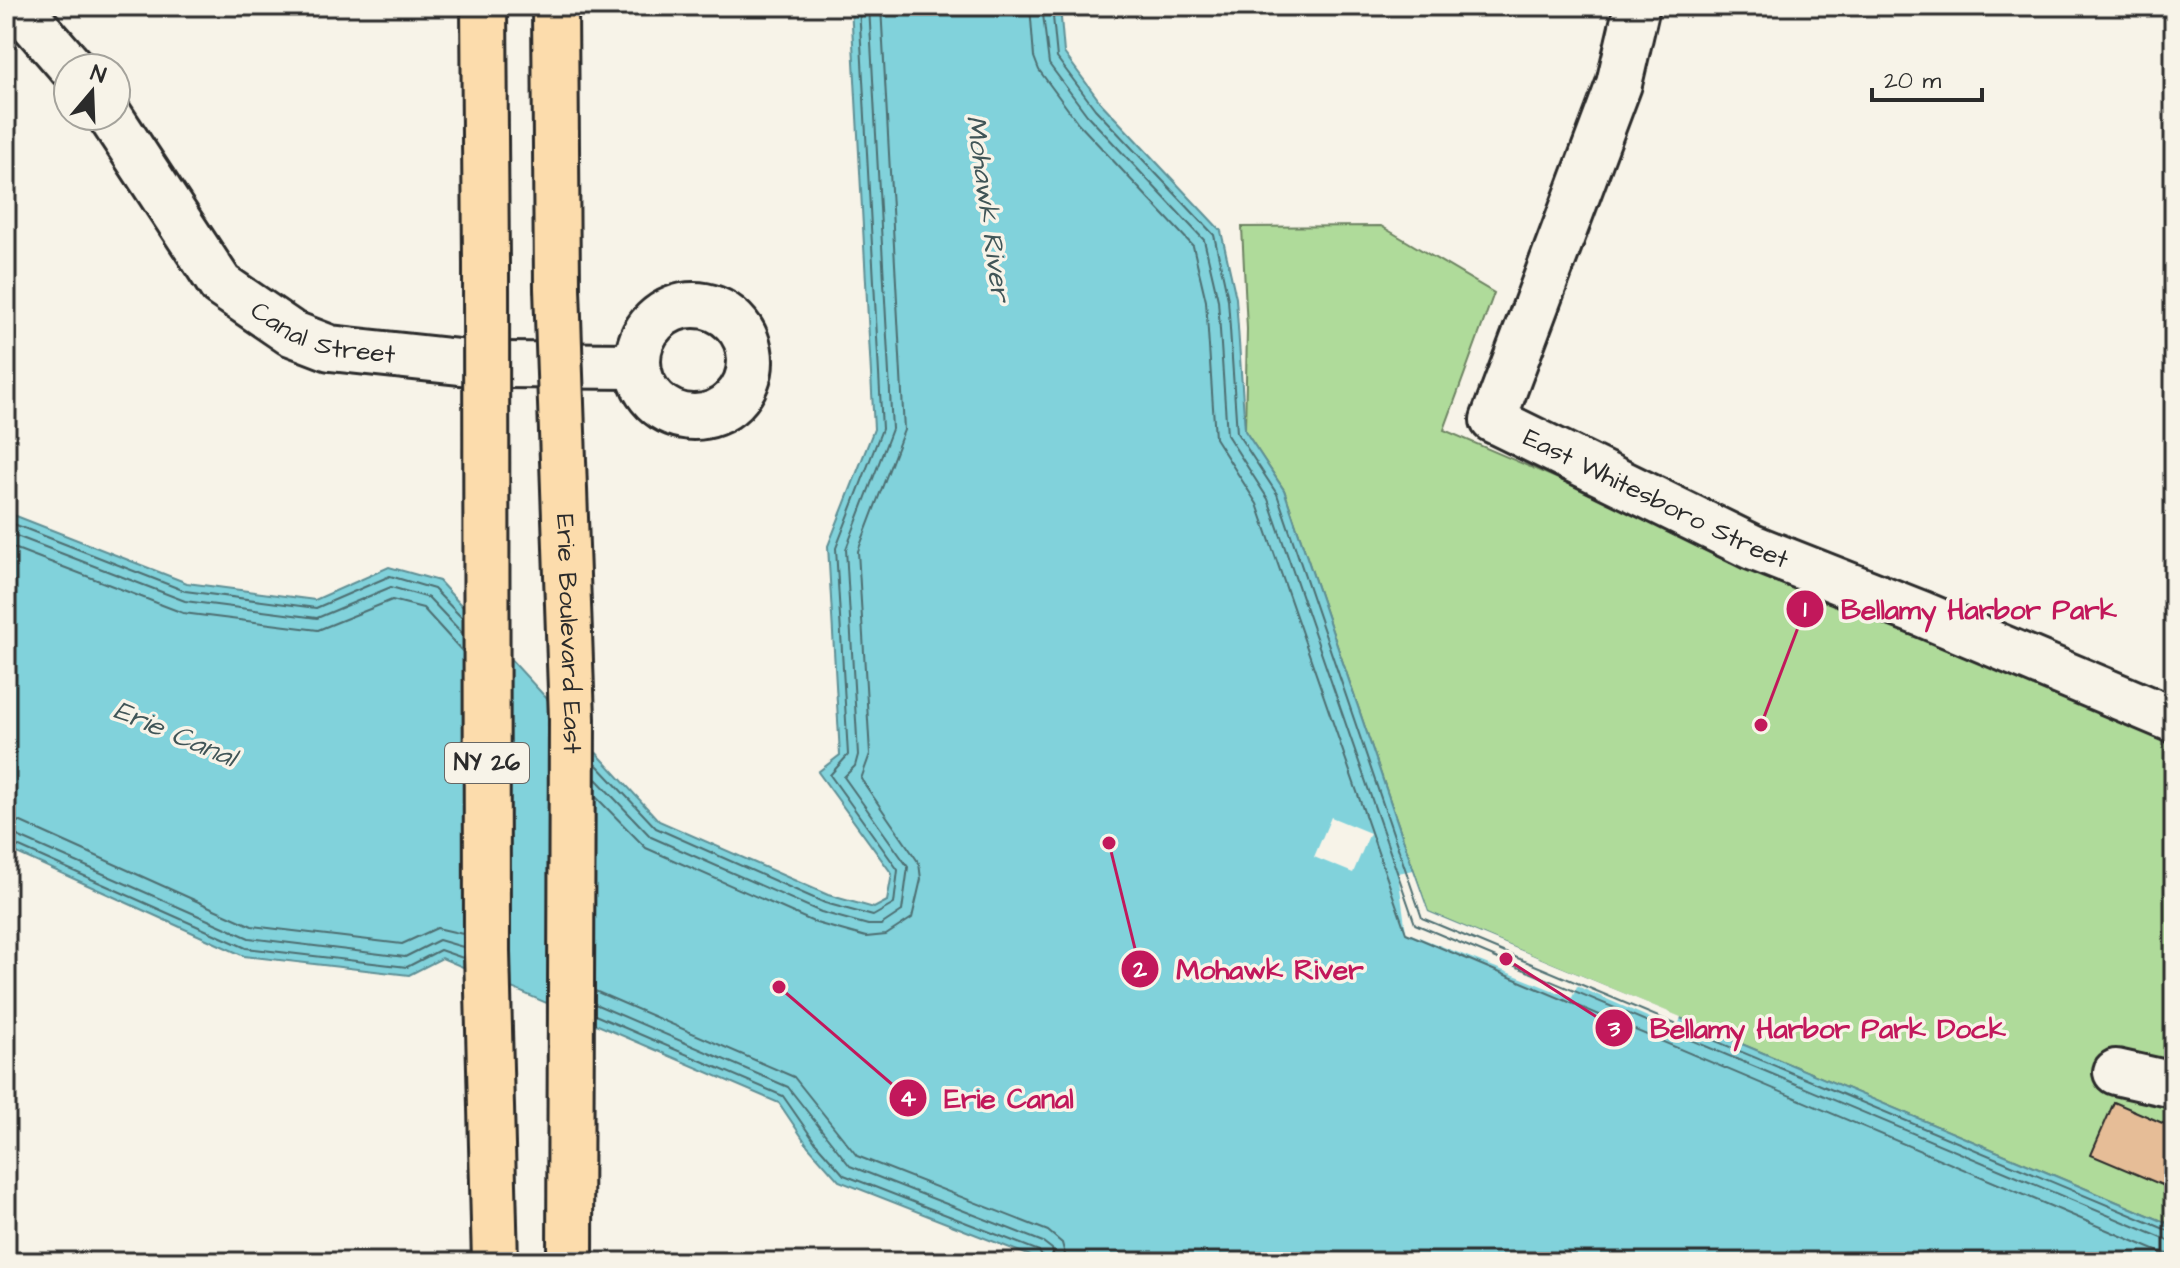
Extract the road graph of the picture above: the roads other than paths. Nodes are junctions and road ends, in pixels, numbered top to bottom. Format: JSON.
{"nodes":[{"id":1,"x":18,"y":6,"type":"edge"},
{"id":2,"x":484,"y":6,"type":"edge"},
{"id":3,"x":555,"y":6,"type":"edge"},
{"id":4,"x":1637,"y":6,"type":"edge"},
{"id":5,"x":58,"y":52,"type":"edge"},
{"id":6,"x":121,"y":132,"type":"edge"},
{"id":7,"x":638,"y":366,"type":"dead end"},
{"id":8,"x":2174,"y":720,"type":"edge"},
{"id":9,"x":2116,"y":1072,"type":"dead end"},
{"id":10,"x":2174,"y":1085,"type":"edge"},
{"id":11,"x":495,"y":1262,"type":"edge"},
{"id":12,"x":570,"y":1262,"type":"edge"}],
"edges":[{"from":1,"to":5,"type":"street"},
{"from":2,"to":11,"type":"highway","number":"NY 26","bridge":true},
{"from":3,"to":12,"type":"highway","name":"Erie Boulevard East","bridge":true},
{"from":4,"to":8,"type":"street","name":"East Whitesboro Street"},
{"from":6,"to":7,"type":"street","name":"Canal Street"},
{"from":9,"to":10,"type":"street"}]}
